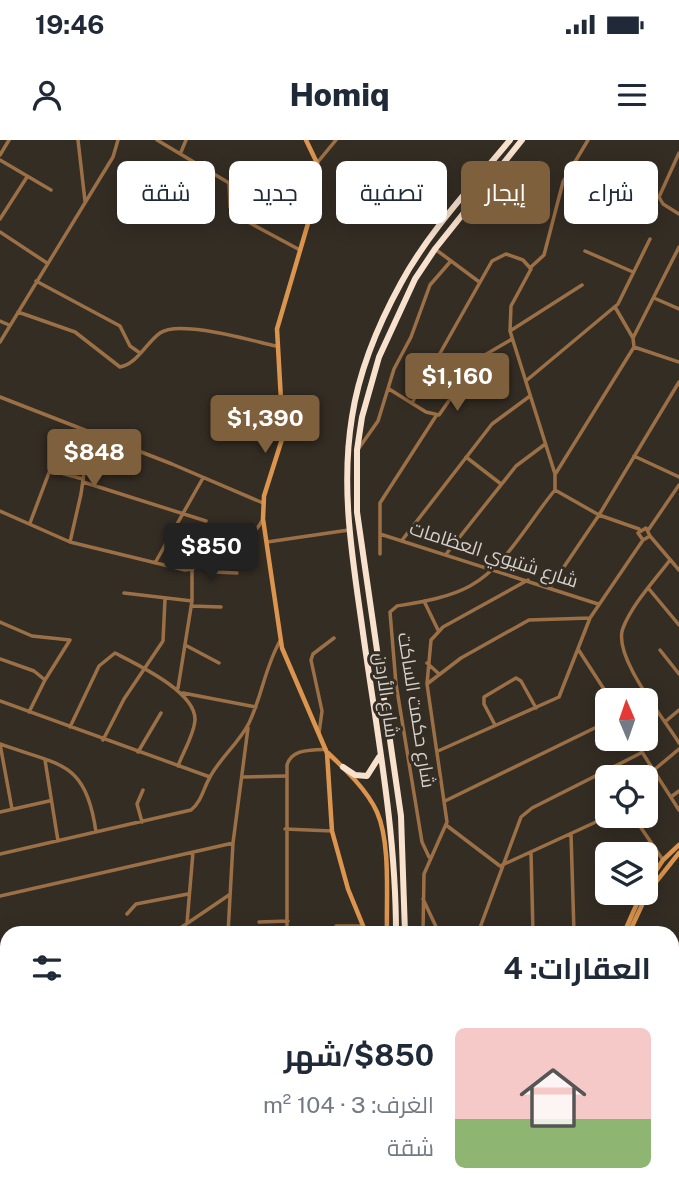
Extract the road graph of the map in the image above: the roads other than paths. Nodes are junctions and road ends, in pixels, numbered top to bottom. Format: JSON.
{"nodes":[{"id":1,"x":9,"y":140,"type":"edge"},
{"id":2,"x":78,"y":140,"type":"edge"},
{"id":3,"x":118,"y":140,"type":"edge"},
{"id":4,"x":157,"y":140,"type":"edge"},
{"id":5,"x":186,"y":140,"type":"edge"},
{"id":6,"x":306,"y":140,"type":"edge"},
{"id":7,"x":336,"y":140,"type":"edge"},
{"id":8,"x":510,"y":140,"type":"edge"},
{"id":9,"x":522,"y":140,"type":"edge"},
{"id":10,"x":589,"y":140,"type":"edge"},
{"id":11,"x":181,"y":152,"type":"junction"},
{"id":12,"x":679,"y":153,"type":"edge"},
{"id":13,"x":0,"y":155,"type":"edge"},
{"id":14,"x":0,"y":160,"type":"edge"},
{"id":15,"x":316,"y":161,"type":"edge"},
{"id":16,"x":319,"y":161,"type":"edge"},
{"id":17,"x":27,"y":177,"type":"junction"},
{"id":18,"x":229,"y":183,"type":"edge"},
{"id":19,"x":51,"y":190,"type":"dead end"},
{"id":20,"x":85,"y":203,"type":"junction"},
{"id":21,"x":679,"y":214,"type":"edge"},
{"id":22,"x":0,"y":219,"type":"edge"},
{"id":23,"x":251,"y":224,"type":"edge"},
{"id":24,"x":308,"y":224,"type":"edge"},
{"id":25,"x":0,"y":232,"type":"edge"},
{"id":26,"x":650,"y":239,"type":"dead end"},
{"id":27,"x":679,"y":247,"type":"edge"},
{"id":28,"x":435,"y":249,"type":"junction"},
{"id":29,"x":300,"y":250,"type":"junction"},
{"id":30,"x":585,"y":251,"type":"dead end"},
{"id":31,"x":450,"y":262,"type":"junction"},
{"id":32,"x":47,"y":263,"type":"junction"},
{"id":33,"x":531,"y":270,"type":"junction"},
{"id":34,"x":633,"y":272,"type":"junction"},
{"id":35,"x":36,"y":281,"type":"junction"},
{"id":36,"x":478,"y":281,"type":"junction"},
{"id":37,"x":582,"y":285,"type":"dead end"},
{"id":38,"x":654,"y":298,"type":"junction"},
{"id":39,"x":615,"y":307,"type":"junction"},
{"id":40,"x":679,"y":309,"type":"edge"},
{"id":41,"x":18,"y":312,"type":"junction"},
{"id":42,"x":0,"y":321,"type":"edge"},
{"id":43,"x":9,"y":325,"type":"junction"},
{"id":44,"x":510,"y":331,"type":"junction"},
{"id":45,"x":632,"y":338,"type":"junction"},
{"id":46,"x":512,"y":339,"type":"junction"},
{"id":47,"x":0,"y":342,"type":"edge"},
{"id":48,"x":276,"y":346,"type":"junction"},
{"id":49,"x":634,"y":347,"type":"junction"},
{"id":50,"x":140,"y":353,"type":"junction"},
{"id":51,"x":679,"y":362,"type":"edge"},
{"id":52,"x":527,"y":380,"type":"junction"},
{"id":53,"x":679,"y":382,"type":"edge"},
{"id":54,"x":389,"y":389,"type":"junction"},
{"id":55,"x":530,"y":396,"type":"junction"},
{"id":56,"x":0,"y":397,"type":"edge"},
{"id":57,"x":412,"y":403,"type":"junction"},
{"id":58,"x":225,"y":414,"type":"dead end"},
{"id":59,"x":437,"y":416,"type":"junction"},
{"id":60,"x":283,"y":430,"type":"junction"},
{"id":61,"x":90,"y":431,"type":"junction"},
{"id":62,"x":544,"y":445,"type":"junction"},
{"id":63,"x":357,"y":450,"type":"junction"},
{"id":64,"x":634,"y":456,"type":"junction"},
{"id":65,"x":466,"y":457,"type":"junction"},
{"id":66,"x":555,"y":474,"type":"junction"},
{"id":67,"x":679,"y":477,"type":"edge"},
{"id":68,"x":203,"y":478,"type":"junction"},
{"id":69,"x":83,"y":480,"type":"junction"},
{"id":70,"x":501,"y":484,"type":"junction"},
{"id":71,"x":679,"y":485,"type":"edge"},
{"id":72,"x":555,"y":490,"type":"junction"},
{"id":73,"x":263,"y":503,"type":"junction"},
{"id":74,"x":0,"y":512,"type":"edge"},
{"id":75,"x":182,"y":512,"type":"junction"},
{"id":76,"x":600,"y":515,"type":"junction"},
{"id":77,"x":263,"y":519,"type":"junction"},
{"id":78,"x":206,"y":521,"type":"dead end"},
{"id":79,"x":30,"y":523,"type":"junction"},
{"id":80,"x":648,"y":529,"type":"junction"},
{"id":81,"x":349,"y":530,"type":"junction"},
{"id":82,"x":639,"y":531,"type":"junction"},
{"id":83,"x":380,"y":534,"type":"junction"},
{"id":84,"x":650,"y":536,"type":"junction"},
{"id":85,"x":168,"y":537,"type":"junction"},
{"id":86,"x":403,"y":539,"type":"junction"},
{"id":87,"x":643,"y":540,"type":"junction"},
{"id":88,"x":70,"y":542,"type":"junction"},
{"id":89,"x":267,"y":542,"type":"junction"},
{"id":90,"x":188,"y":544,"type":"dead end"},
{"id":91,"x":447,"y":553,"type":"junction"},
{"id":92,"x":380,"y":554,"type":"dead end"},
{"id":93,"x":213,"y":557,"type":"junction"},
{"id":94,"x":670,"y":559,"type":"junction"},
{"id":95,"x":155,"y":563,"type":"junction"},
{"id":96,"x":494,"y":568,"type":"junction"},
{"id":97,"x":192,"y":569,"type":"junction"},
{"id":98,"x":679,"y":570,"type":"edge"},
{"id":99,"x":237,"y":573,"type":"dead end"},
{"id":100,"x":528,"y":580,"type":"junction"},
{"id":101,"x":551,"y":586,"type":"junction"},
{"id":102,"x":649,"y":589,"type":"junction"},
{"id":103,"x":124,"y":593,"type":"dead end"},
{"id":104,"x":165,"y":599,"type":"junction"},
{"id":105,"x":424,"y":601,"type":"junction"},
{"id":106,"x":191,"y":604,"type":"junction"},
{"id":107,"x":599,"y":604,"type":"junction"},
{"id":108,"x":221,"y":607,"type":"dead end"},
{"id":109,"x":590,"y":618,"type":"junction"},
{"id":110,"x":0,"y":622,"type":"edge"},
{"id":111,"x":679,"y":625,"type":"edge"},
{"id":112,"x":438,"y":629,"type":"junction"},
{"id":113,"x":334,"y":638,"type":"dead end"},
{"id":114,"x":281,"y":641,"type":"junction"},
{"id":115,"x":186,"y":646,"type":"junction"},
{"id":116,"x":578,"y":649,"type":"junction"},
{"id":117,"x":660,"y":650,"type":"dead end"},
{"id":118,"x":0,"y":659,"type":"edge"},
{"id":119,"x":427,"y":662,"type":"junction"},
{"id":120,"x":219,"y":663,"type":"dead end"},
{"id":121,"x":145,"y":671,"type":"junction"},
{"id":122,"x":438,"y":673,"type":"junction"},
{"id":123,"x":679,"y":674,"type":"edge"},
{"id":124,"x":45,"y":680,"type":"junction"},
{"id":125,"x":427,"y":684,"type":"junction"},
{"id":126,"x":178,"y":688,"type":"junction"},
{"id":127,"x":603,"y":688,"type":"edge"},
{"id":128,"x":183,"y":693,"type":"junction"},
{"id":129,"x":0,"y":701,"type":"edge"},
{"id":130,"x":256,"y":707,"type":"junction"},
{"id":131,"x":536,"y":708,"type":"junction"},
{"id":132,"x":679,"y":710,"type":"edge"},
{"id":133,"x":29,"y":712,"type":"junction"},
{"id":134,"x":160,"y":713,"type":"dead end"},
{"id":135,"x":666,"y":721,"type":"junction"},
{"id":136,"x":495,"y":725,"type":"junction"},
{"id":137,"x":248,"y":726,"type":"junction"},
{"id":138,"x":69,"y":727,"type":"junction"},
{"id":139,"x":595,"y":728,"type":"edge"},
{"id":140,"x":319,"y":733,"type":"junction"},
{"id":141,"x":103,"y":740,"type":"junction"},
{"id":142,"x":679,"y":743,"type":"edge"},
{"id":143,"x":0,"y":744,"type":"edge"},
{"id":144,"x":679,"y":749,"type":"edge"},
{"id":145,"x":326,"y":751,"type":"junction"},
{"id":146,"x":438,"y":751,"type":"junction"},
{"id":147,"x":138,"y":752,"type":"junction"},
{"id":148,"x":641,"y":752,"type":"joint"},
{"id":149,"x":379,"y":755,"type":"junction"},
{"id":150,"x":45,"y":760,"type":"junction"},
{"id":151,"x":618,"y":765,"type":"edge"},
{"id":152,"x":650,"y":765,"type":"edge"},
{"id":153,"x":178,"y":766,"type":"junction"},
{"id":154,"x":658,"y":766,"type":"edge"},
{"id":155,"x":343,"y":767,"type":"junction"},
{"id":156,"x":285,"y":776,"type":"junction"},
{"id":157,"x":210,"y":777,"type":"junction"},
{"id":158,"x":243,"y":777,"type":"junction"},
{"id":159,"x":595,"y":778,"type":"edge"},
{"id":160,"x":658,"y":778,"type":"edge"},
{"id":161,"x":143,"y":790,"type":"dead end"},
{"id":162,"x":679,"y":790,"type":"edge"},
{"id":163,"x":671,"y":797,"type":"junction"},
{"id":164,"x":50,"y":801,"type":"junction"},
{"id":165,"x":445,"y":801,"type":"junction"},
{"id":166,"x":12,"y":809,"type":"junction"},
{"id":167,"x":679,"y":810,"type":"edge"},
{"id":168,"x":0,"y":812,"type":"edge"},
{"id":169,"x":142,"y":822,"type":"junction"},
{"id":170,"x":595,"y":823,"type":"edge"},
{"id":171,"x":446,"y":825,"type":"junction"},
{"id":172,"x":641,"y":828,"type":"edge"},
{"id":173,"x":285,"y":829,"type":"junction"},
{"id":174,"x":332,"y":831,"type":"junction"},
{"id":175,"x":96,"y":832,"type":"junction"},
{"id":176,"x":571,"y":834,"type":"junction"},
{"id":177,"x":58,"y":841,"type":"junction"},
{"id":178,"x":233,"y":843,"type":"junction"},
{"id":179,"x":679,"y":845,"type":"edge"},
{"id":180,"x":193,"y":851,"type":"junction"},
{"id":181,"x":531,"y":853,"type":"junction"},
{"id":182,"x":679,"y":853,"type":"edge"},
{"id":183,"x":0,"y":854,"type":"edge"},
{"id":184,"x":429,"y":857,"type":"junction"},
{"id":185,"x":663,"y":860,"type":"junction"},
{"id":186,"x":500,"y":866,"type":"junction"},
{"id":187,"x":658,"y":868,"type":"edge"},
{"id":188,"x":188,"y":894,"type":"junction"},
{"id":189,"x":229,"y":895,"type":"junction"},
{"id":190,"x":0,"y":896,"type":"edge"},
{"id":191,"x":422,"y":897,"type":"junction"},
{"id":192,"x":637,"y":905,"type":"edge"},
{"id":193,"x":127,"y":914,"type":"dead end"},
{"id":194,"x":288,"y":921,"type":"junction"},
{"id":195,"x":259,"y":922,"type":"dead end"},
{"id":196,"x":187,"y":923,"type":"junction"},
{"id":197,"x":183,"y":926,"type":"edge"},
{"id":198,"x":228,"y":926,"type":"edge"},
{"id":199,"x":288,"y":926,"type":"edge"},
{"id":200,"x":336,"y":926,"type":"dead end"},
{"id":201,"x":363,"y":926,"type":"joint"},
{"id":202,"x":387,"y":926,"type":"edge"},
{"id":203,"x":396,"y":926,"type":"edge"},
{"id":204,"x":405,"y":926,"type":"edge"},
{"id":205,"x":423,"y":926,"type":"edge"},
{"id":206,"x":436,"y":926,"type":"edge"},
{"id":207,"x":480,"y":926,"type":"edge"},
{"id":208,"x":533,"y":926,"type":"edge"},
{"id":209,"x":574,"y":926,"type":"edge"},
{"id":210,"x":629,"y":926,"type":"edge"},
{"id":211,"x":630,"y":926,"type":"edge"},
{"id":212,"x":679,"y":995,"type":"edge"},
{"id":213,"x":679,"y":1006,"type":"edge"}],
"edges":[{"from":1,"to":13,"type":"street"},
{"from":2,"to":20,"type":"street"},
{"from":3,"to":20,"type":"street"},
{"from":4,"to":11,"type":"street"},
{"from":5,"to":11,"type":"street"},
{"from":6,"to":15,"type":"street"},
{"from":7,"to":16,"type":"street"},
{"from":8,"to":81,"type":"highway","name":"شارع الأردن"},
{"from":9,"to":28,"type":"highway","name":"شارع الأردن"},
{"from":10,"to":33,"type":"street"},
{"from":11,"to":18,"type":"street"},
{"from":12,"to":21,"type":"street"},
{"from":14,"to":17,"type":"street"},
{"from":17,"to":19,"type":"street"},
{"from":17,"to":22,"type":"street"},
{"from":20,"to":32,"type":"street"},
{"from":23,"to":29,"type":"street"},
{"from":24,"to":29,"type":"street"},
{"from":25,"to":32,"type":"street"},
{"from":26,"to":34,"type":"street"},
{"from":27,"to":38,"type":"street"},
{"from":28,"to":31,"type":"street"},
{"from":28,"to":63,"type":"highway","name":"شارع الأردن"},
{"from":29,"to":48,"type":"street"},
{"from":30,"to":34,"type":"street"},
{"from":31,"to":36,"type":"street"},
{"from":31,"to":54,"type":"street"},
{"from":32,"to":35,"type":"street"},
{"from":33,"to":36,"type":"street"},
{"from":33,"to":44,"type":"street"},
{"from":34,"to":39,"type":"street"},
{"from":35,"to":41,"type":"street"},
{"from":35,"to":50,"type":"street"},
{"from":36,"to":57,"type":"street"},
{"from":37,"to":44,"type":"street"},
{"from":38,"to":40,"type":"street"},
{"from":38,"to":45,"type":"street"},
{"from":39,"to":45,"type":"street"},
{"from":39,"to":52,"type":"street"},
{"from":41,"to":43,"type":"street"},
{"from":41,"to":50,"type":"street"},
{"from":42,"to":43,"type":"street"},
{"from":43,"to":47,"type":"street"},
{"from":44,"to":46,"type":"street"},
{"from":45,"to":49,"type":"street"},
{"from":46,"to":52,"type":"street"},
{"from":46,"to":59,"type":"street"},
{"from":48,"to":50,"type":"street"},
{"from":48,"to":60,"type":"street"},
{"from":49,"to":51,"type":"street"},
{"from":49,"to":66,"type":"street"},
{"from":52,"to":55,"type":"street"},
{"from":53,"to":64,"type":"street"},
{"from":54,"to":57,"type":"street"},
{"from":54,"to":63,"type":"street"},
{"from":55,"to":62,"type":"street"},
{"from":55,"to":65,"type":"street"},
{"from":56,"to":61,"type":"street"},
{"from":57,"to":59,"type":"street"},
{"from":58,"to":60,"type":"street"},
{"from":59,"to":83,"type":"street"},
{"from":60,"to":73,"type":"street"},
{"from":61,"to":68,"type":"street"},
{"from":61,"to":69,"type":"street"},
{"from":62,"to":66,"type":"street"},
{"from":62,"to":70,"type":"street"},
{"from":63,"to":204,"type":"highway","name":"شارع الأردن"},
{"from":64,"to":67,"type":"street"},
{"from":64,"to":76,"type":"street"},
{"from":65,"to":70,"type":"street"},
{"from":65,"to":86,"type":"street"},
{"from":66,"to":72,"type":"street"},
{"from":68,"to":73,"type":"street"},
{"from":68,"to":75,"type":"street"},
{"from":69,"to":75,"type":"street"},
{"from":69,"to":79,"type":"street"},
{"from":69,"to":88,"type":"street"},
{"from":70,"to":91,"type":"street"},
{"from":71,"to":80,"type":"street"},
{"from":72,"to":76,"type":"street"},
{"from":72,"to":96,"type":"street","name":"شارع حكمت الساكت"},
{"from":73,"to":77,"type":"street"},
{"from":74,"to":79,"type":"street"},
{"from":75,"to":78,"type":"street"},
{"from":75,"to":85,"type":"street"},
{"from":76,"to":82,"type":"street"},
{"from":76,"to":101,"type":"street"},
{"from":77,"to":89,"type":"street"},
{"from":77,"to":93,"type":"street"},
{"from":79,"to":88,"type":"street"},
{"from":80,"to":82,"type":"street"},
{"from":80,"to":84,"type":"street"},
{"from":81,"to":89,"type":"street"},
{"from":81,"to":149,"type":"highway","name":"شارع الأردن"},
{"from":82,"to":87,"type":"street"},
{"from":83,"to":86,"type":"street","name":"شارع شتيوي العظامات"},
{"from":83,"to":92,"type":"street"},
{"from":84,"to":87,"type":"street"},
{"from":84,"to":94,"type":"street"},
{"from":85,"to":90,"type":"street"},
{"from":85,"to":95,"type":"street"},
{"from":86,"to":91,"type":"street","name":"شارع شتيوي العظامات"},
{"from":87,"to":107,"type":"street"},
{"from":88,"to":95,"type":"street"},
{"from":89,"to":114,"type":"street"},
{"from":91,"to":96,"type":"street","name":"شارع شتيوي العظامات"},
{"from":93,"to":97,"type":"street"},
{"from":93,"to":99,"type":"street"},
{"from":94,"to":98,"type":"street"},
{"from":94,"to":102,"type":"street"},
{"from":95,"to":97,"type":"street"},
{"from":96,"to":100,"type":"street","name":"شارع شتيوي العظامات"},
{"from":96,"to":105,"type":"street","name":"شارع حكمت الساكت"},
{"from":97,"to":106,"type":"street"},
{"from":100,"to":101,"type":"street","name":"شارع شتيوي العظامات"},
{"from":100,"to":112,"type":"street"},
{"from":101,"to":107,"type":"street","name":"شارع شتيوي العظامات"},
{"from":102,"to":111,"type":"street"},
{"from":102,"to":135,"type":"street"},
{"from":103,"to":104,"type":"street"},
{"from":104,"to":106,"type":"street"},
{"from":104,"to":121,"type":"street"},
{"from":105,"to":112,"type":"street"},
{"from":105,"to":184,"type":"street","name":"شارع حكمت الساكت"},
{"from":106,"to":108,"type":"street"},
{"from":106,"to":115,"type":"street"},
{"from":107,"to":109,"type":"street"},
{"from":109,"to":116,"type":"street"},
{"from":109,"to":122,"type":"street"},
{"from":110,"to":124,"type":"street"},
{"from":112,"to":119,"type":"street"},
{"from":113,"to":140,"type":"street"},
{"from":114,"to":130,"type":"street"},
{"from":114,"to":140,"type":"street"},
{"from":115,"to":120,"type":"street"},
{"from":115,"to":126,"type":"street"},
{"from":116,"to":127,"type":"street"},
{"from":116,"to":131,"type":"street"},
{"from":117,"to":123,"type":"street"},
{"from":118,"to":124,"type":"street"},
{"from":119,"to":122,"type":"street"},
{"from":119,"to":125,"type":"street"},
{"from":121,"to":126,"type":"street"},
{"from":121,"to":138,"type":"street"},
{"from":121,"to":141,"type":"street"},
{"from":122,"to":125,"type":"street"},
{"from":124,"to":133,"type":"street"},
{"from":125,"to":146,"type":"street"},
{"from":126,"to":128,"type":"street"},
{"from":128,"to":130,"type":"street"},
{"from":128,"to":153,"type":"street"},
{"from":129,"to":133,"type":"street"},
{"from":130,"to":137,"type":"street"},
{"from":131,"to":136,"type":"street"},
{"from":131,"to":136,"type":"street"},
{"from":132,"to":135,"type":"street"},
{"from":133,"to":138,"type":"street"},
{"from":134,"to":147,"type":"street"},
{"from":135,"to":142,"type":"street"},
{"from":136,"to":146,"type":"street"},
{"from":137,"to":157,"type":"street"},
{"from":137,"to":158,"type":"street"},
{"from":138,"to":141,"type":"street"},
{"from":139,"to":165,"type":"street"},
{"from":140,"to":145,"type":"street"},
{"from":141,"to":147,"type":"street"},
{"from":143,"to":150,"type":"street"},
{"from":143,"to":166,"type":"street"},
{"from":144,"to":154,"type":"street"},
{"from":145,"to":155,"type":"street"},
{"from":145,"to":156,"type":"street"},
{"from":145,"to":174,"type":"street"},
{"from":146,"to":165,"type":"street"},
{"from":147,"to":153,"type":"street"},
{"from":148,"to":151,"type":"street"},
{"from":148,"to":152,"type":"street"},
{"from":149,"to":155,"type":"highway"},
{"from":149,"to":203,"type":"highway","name":"شارع الأردن"},
{"from":150,"to":164,"type":"street"},
{"from":150,"to":175,"type":"street"},
{"from":153,"to":157,"type":"street"},
{"from":155,"to":202,"type":"street"},
{"from":156,"to":158,"type":"street"},
{"from":156,"to":173,"type":"street"},
{"from":157,"to":169,"type":"street"},
{"from":158,"to":178,"type":"street"},
{"from":159,"to":186,"type":"street"},
{"from":160,"to":163,"type":"street"},
{"from":161,"to":169,"type":"street"},
{"from":162,"to":163,"type":"street"},
{"from":163,"to":167,"type":"street"},
{"from":164,"to":166,"type":"street"},
{"from":164,"to":177,"type":"street"},
{"from":165,"to":171,"type":"street"},
{"from":166,"to":168,"type":"street"},
{"from":169,"to":175,"type":"street"},
{"from":170,"to":176,"type":"street"},
{"from":171,"to":184,"type":"street"},
{"from":171,"to":186,"type":"street"},
{"from":172,"to":185,"type":"street"},
{"from":173,"to":174,"type":"street"},
{"from":173,"to":194,"type":"street"},
{"from":174,"to":201,"type":"street"},
{"from":175,"to":177,"type":"street"},
{"from":176,"to":181,"type":"street"},
{"from":176,"to":209,"type":"street"},
{"from":177,"to":183,"type":"street"},
{"from":178,"to":180,"type":"street"},
{"from":178,"to":189,"type":"street"},
{"from":179,"to":185,"type":"street"},
{"from":180,"to":188,"type":"street"},
{"from":180,"to":190,"type":"street"},
{"from":181,"to":186,"type":"street"},
{"from":181,"to":208,"type":"street"},
{"from":182,"to":211,"type":"street"},
{"from":184,"to":191,"type":"street"},
{"from":185,"to":187,"type":"street"},
{"from":186,"to":207,"type":"street"},
{"from":188,"to":193,"type":"street"},
{"from":188,"to":196,"type":"street"},
{"from":189,"to":196,"type":"street"},
{"from":189,"to":198,"type":"street"},
{"from":191,"to":205,"type":"street"},
{"from":191,"to":206,"type":"street"},
{"from":192,"to":210,"type":"street"},
{"from":194,"to":195,"type":"street"},
{"from":194,"to":199,"type":"street"},
{"from":196,"to":197,"type":"street"},
{"from":200,"to":201,"type":"street"},
{"from":212,"to":213,"type":"street"}]}
